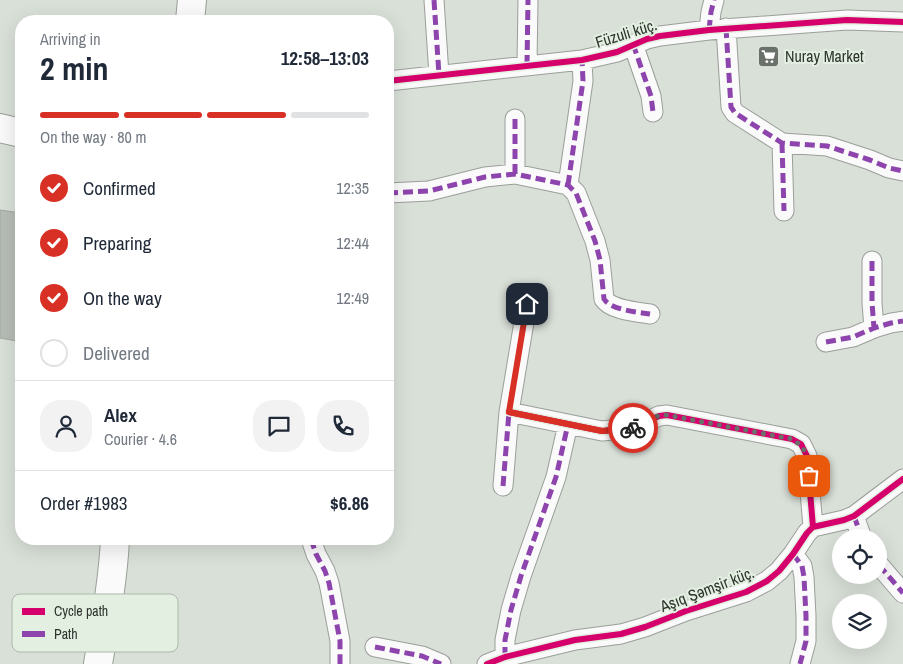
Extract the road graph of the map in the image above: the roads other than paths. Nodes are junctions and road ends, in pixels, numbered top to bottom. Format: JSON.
{"nodes":[{"id":1,"x":192,"y":0,"type":"edge"},
{"id":2,"x":434,"y":0,"type":"edge"},
{"id":3,"x":528,"y":0,"type":"edge"},
{"id":4,"x":714,"y":0,"type":"edge"},
{"id":5,"x":191,"y":15,"type":"edge"},
{"id":6,"x":903,"y":22,"type":"edge"},
{"id":7,"x":718,"y":29,"type":"junction"},
{"id":8,"x":633,"y":44,"type":"junction"},
{"id":9,"x":582,"y":60,"type":"junction"},
{"id":10,"x":527,"y":65,"type":"junction"},
{"id":11,"x":439,"y":75,"type":"junction"},
{"id":12,"x":394,"y":80,"type":"edge"},
{"id":13,"x":653,"y":112,"type":"dead end"},
{"id":14,"x":515,"y":119,"type":"dead end"},
{"id":15,"x":0,"y":128,"type":"edge"},
{"id":16,"x":15,"y":132,"type":"edge"},
{"id":17,"x":782,"y":143,"type":"junction"},
{"id":18,"x":903,"y":171,"type":"edge"},
{"id":19,"x":515,"y":174,"type":"junction"},
{"id":20,"x":568,"y":185,"type":"junction"},
{"id":21,"x":394,"y":193,"type":"edge"},
{"id":22,"x":784,"y":211,"type":"dead end"},
{"id":23,"x":872,"y":262,"type":"dead end"},
{"id":24,"x":527,"y":304,"type":"dead end"},
{"id":25,"x":650,"y":314,"type":"dead end"},
{"id":26,"x":903,"y":322,"type":"edge"},
{"id":27,"x":874,"y":328,"type":"junction"},
{"id":28,"x":826,"y":342,"type":"dead end"},
{"id":29,"x":509,"y":412,"type":"junction"},
{"id":30,"x":568,"y":424,"type":"junction"},
{"id":31,"x":903,"y":479,"type":"edge"},
{"id":32,"x":503,"y":486,"type":"dead end"},
{"id":33,"x":854,"y":516,"type":"junction"},
{"id":34,"x":813,"y":527,"type":"junction"},
{"id":35,"x":859,"y":529,"type":"edge"},
{"id":36,"x":115,"y":545,"type":"edge"},
{"id":37,"x":313,"y":545,"type":"edge"},
{"id":38,"x":794,"y":554,"type":"junction"},
{"id":39,"x":887,"y":574,"type":"edge"},
{"id":40,"x":903,"y":593,"type":"edge"},
{"id":41,"x":110,"y":594,"type":"edge"},
{"id":42,"x":375,"y":647,"type":"dead end"},
{"id":43,"x":504,"y":657,"type":"junction"},
{"id":44,"x":340,"y":664,"type":"edge"},
{"id":45,"x":442,"y":664,"type":"edge"},
{"id":46,"x":487,"y":664,"type":"edge"},
{"id":47,"x":800,"y":664,"type":"edge"}],
"edges":[{"from":1,"to":5,"type":"main road"},
{"from":2,"to":11,"type":"street"},
{"from":3,"to":10,"type":"street"},
{"from":4,"to":7,"type":"street"},
{"from":6,"to":7,"type":"street","name":"Füzuli küç."},
{"from":7,"to":8,"type":"street","name":"Füzuli küç."},
{"from":7,"to":17,"type":"street"},
{"from":8,"to":9,"type":"street","name":"Füzuli küç."},
{"from":8,"to":13,"type":"street"},
{"from":9,"to":10,"type":"street","name":"Füzuli küç."},
{"from":9,"to":20,"type":"street"},
{"from":10,"to":11,"type":"street","name":"Füzuli küç."},
{"from":11,"to":12,"type":"street","name":"Füzuli küç."},
{"from":14,"to":19,"type":"street"},
{"from":15,"to":16,"type":"main road"},
{"from":17,"to":18,"type":"street"},
{"from":17,"to":22,"type":"street"},
{"from":19,"to":20,"type":"street"},
{"from":19,"to":21,"type":"street"},
{"from":20,"to":25,"type":"street"},
{"from":23,"to":27,"type":"street"},
{"from":24,"to":29,"type":"street"},
{"from":26,"to":27,"type":"street"},
{"from":27,"to":28,"type":"street"},
{"from":29,"to":30,"type":"street"},
{"from":29,"to":32,"type":"street"},
{"from":30,"to":34,"type":"street"},
{"from":30,"to":43,"type":"street"},
{"from":31,"to":33,"type":"street"},
{"from":33,"to":34,"type":"street"},
{"from":33,"to":35,"type":"street"},
{"from":34,"to":38,"type":"street","name":"Aşıq Şəmşir küç."},
{"from":36,"to":41,"type":"main road"},
{"from":37,"to":44,"type":"street"},
{"from":38,"to":43,"type":"street","name":"Aşıq Şəmşir küç."},
{"from":38,"to":47,"type":"street"},
{"from":39,"to":40,"type":"street"},
{"from":42,"to":45,"type":"street"},
{"from":43,"to":46,"type":"street","name":"Aşıq Şəmşir küç."}]}
